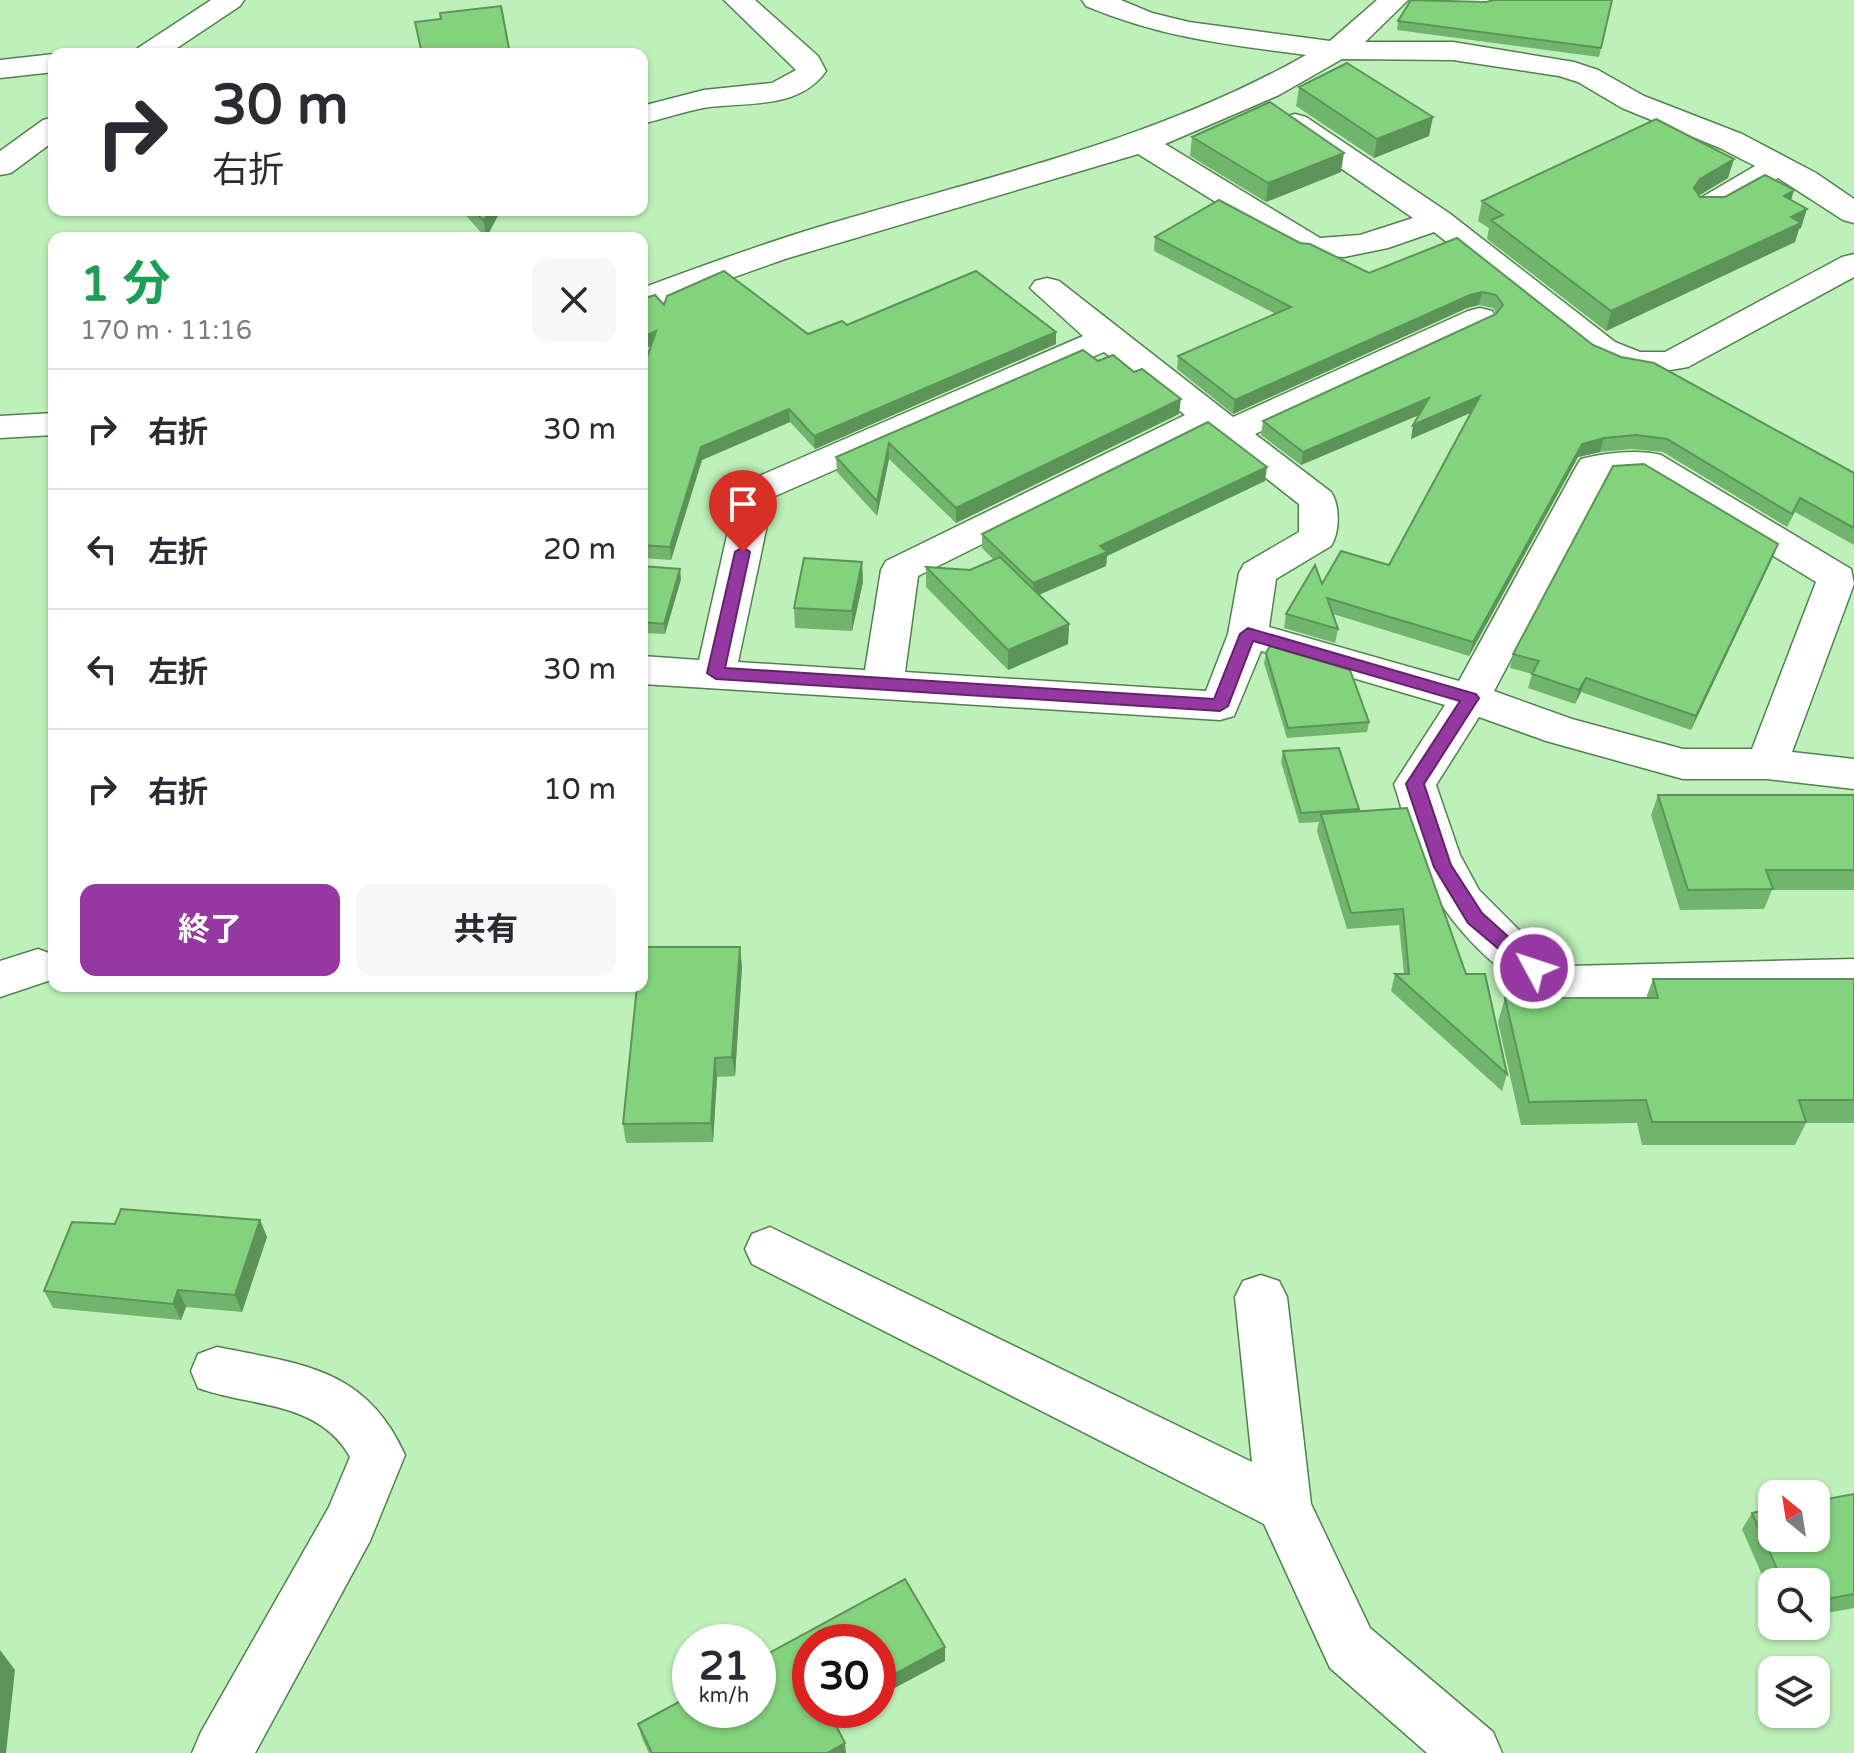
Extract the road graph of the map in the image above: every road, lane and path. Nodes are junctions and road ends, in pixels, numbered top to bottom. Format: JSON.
{"nodes":[{"id":1,"x":230,"y":0,"type":"edge"},
{"id":2,"x":738,"y":0,"type":"edge"},
{"id":3,"x":1096,"y":0,"type":"edge"},
{"id":4,"x":1394,"y":0,"type":"edge"},
{"id":5,"x":1451,"y":0,"type":"edge"},
{"id":6,"x":1487,"y":0,"type":"edge"},
{"id":7,"x":158,"y":48,"type":"edge"},
{"id":8,"x":1336,"y":50,"type":"junction"},
{"id":9,"x":48,"y":64,"type":"edge"},
{"id":10,"x":0,"y":69,"type":"edge"},
{"id":11,"x":1255,"y":95,"type":"junction"},
{"id":12,"x":648,"y":113,"type":"edge"},
{"id":13,"x":48,"y":130,"type":"edge"},
{"id":14,"x":1141,"y":143,"type":"junction"},
{"id":15,"x":1778,"y":165,"type":"junction"},
{"id":16,"x":0,"y":166,"type":"edge"},
{"id":17,"x":1708,"y":207,"type":"edge"},
{"id":18,"x":1854,"y":213,"type":"edge"},
{"id":19,"x":1438,"y":220,"type":"junction"},
{"id":20,"x":1854,"y":264,"type":"edge"},
{"id":21,"x":1047,"y":288,"type":"dead end"},
{"id":22,"x":648,"y":298,"type":"edge"},
{"id":23,"x":1480,"y":318,"type":"edge"},
{"id":24,"x":1107,"y":338,"type":"junction"},
{"id":25,"x":48,"y":424,"type":"edge"},
{"id":26,"x":1219,"y":425,"type":"junction"},
{"id":27,"x":0,"y":427,"type":"edge"},
{"id":28,"x":1248,"y":634,"type":"junction"},
{"id":29,"x":648,"y":670,"type":"edge"},
{"id":30,"x":716,"y":673,"type":"junction"},
{"id":31,"x":883,"y":685,"type":"junction"},
{"id":32,"x":1470,"y":698,"type":"junction"},
{"id":33,"x":1767,"y":764,"type":"junction"},
{"id":34,"x":1854,"y":774,"type":"edge"},
{"id":35,"x":1854,"y":977,"type":"edge"},
{"id":36,"x":770,"y":1249,"type":"dead end"},
{"id":37,"x":1261,"y":1297,"type":"dead end"},
{"id":38,"x":217,"y":1371,"type":"dead end"},
{"id":39,"x":1284,"y":1506,"type":"junction"},
{"id":40,"x":222,"y":1753,"type":"edge"},
{"id":41,"x":1472,"y":1753,"type":"edge"}],
"edges":[{"from":1,"to":7,"type":"street"},
{"from":2,"to":12,"type":"street"},
{"from":3,"to":8,"type":"street"},
{"from":4,"to":8,"type":"street"},
{"from":5,"to":6,"type":"street"},
{"from":8,"to":11,"type":"street"},
{"from":8,"to":15,"type":"street"},
{"from":9,"to":10,"type":"street"},
{"from":11,"to":14,"type":"street"},
{"from":11,"to":19,"type":"street"},
{"from":13,"to":16,"type":"street"},
{"from":14,"to":19,"type":"street"},
{"from":14,"to":22,"type":"street"},
{"from":15,"to":17,"type":"street"},
{"from":15,"to":18,"type":"street"},
{"from":19,"to":20,"type":"street"},
{"from":21,"to":24,"type":"street"},
{"from":23,"to":26,"type":"street"},
{"from":24,"to":26,"type":"street"},
{"from":24,"to":30,"type":"street"},
{"from":25,"to":27,"type":"street"},
{"from":26,"to":28,"type":"street"},
{"from":26,"to":31,"type":"street"},
{"from":28,"to":31,"type":"street"},
{"from":28,"to":32,"type":"street"},
{"from":29,"to":30,"type":"street"},
{"from":30,"to":31,"type":"street"},
{"from":32,"to":33,"type":"street"},
{"from":32,"to":33,"type":"street"},
{"from":32,"to":35,"type":"street"},
{"from":33,"to":34,"type":"street"},
{"from":36,"to":39,"type":"street"},
{"from":37,"to":39,"type":"street"},
{"from":38,"to":40,"type":"street"},
{"from":39,"to":41,"type":"street"}]}
